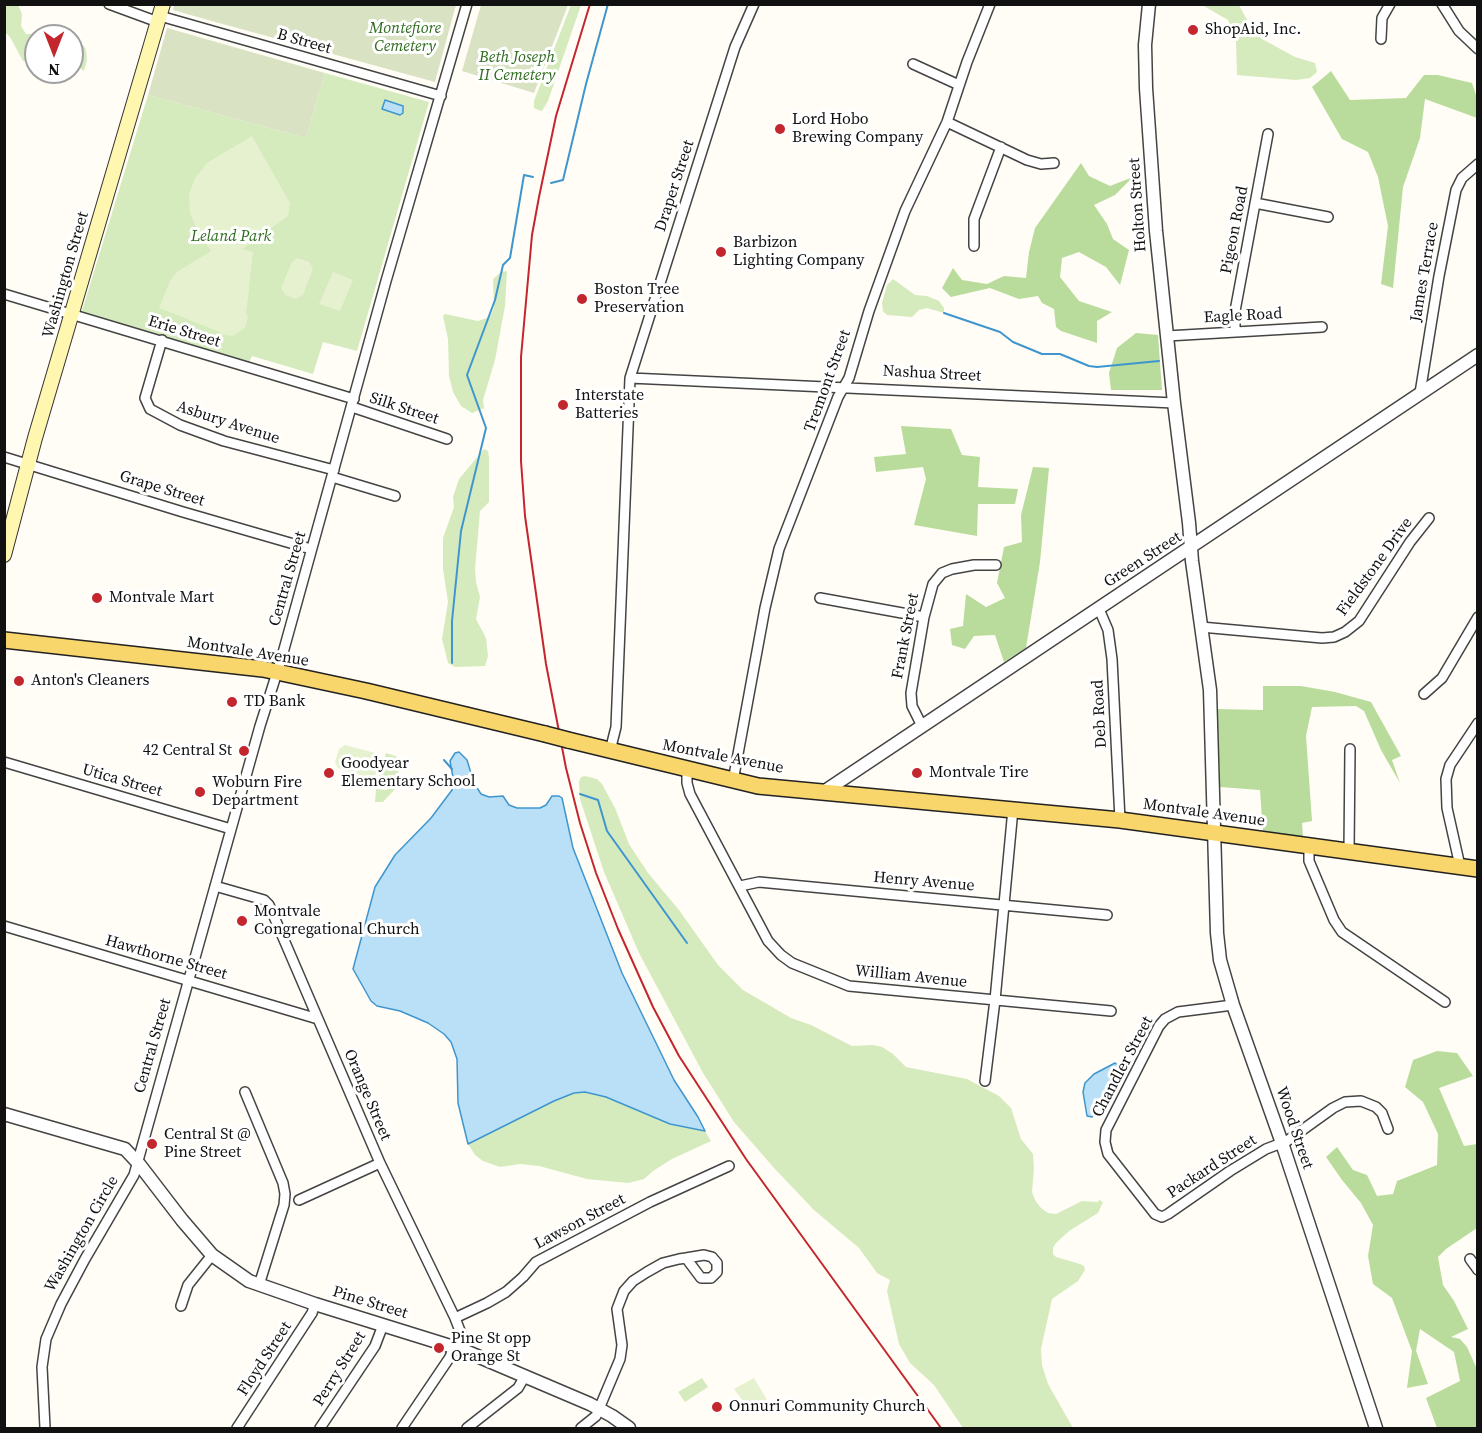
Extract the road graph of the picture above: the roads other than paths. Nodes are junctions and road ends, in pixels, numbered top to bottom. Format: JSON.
{"nodes":[{"id":1,"x":109,"y":4,"type":"edge"},
{"id":2,"x":467,"y":4,"type":"edge"},
{"id":3,"x":754,"y":4,"type":"edge"},
{"id":4,"x":990,"y":4,"type":"edge"},
{"id":5,"x":1149,"y":4,"type":"edge"},
{"id":6,"x":1389,"y":4,"type":"edge"},
{"id":7,"x":1442,"y":4,"type":"edge"},
{"id":8,"x":160,"y":14,"type":"edge"},
{"id":9,"x":1381,"y":39,"type":"dead end"},
{"id":10,"x":1478,"y":49,"type":"edge"},
{"id":11,"x":913,"y":64,"type":"dead end"},
{"id":12,"x":959,"y":85,"type":"junction"},
{"id":13,"x":441,"y":96,"type":"junction"},
{"id":14,"x":947,"y":122,"type":"junction"},
{"id":15,"x":1268,"y":134,"type":"dead end"},
{"id":16,"x":1001,"y":147,"type":"junction"},
{"id":17,"x":1054,"y":163,"type":"dead end"},
{"id":18,"x":1478,"y":164,"type":"edge"},
{"id":19,"x":1255,"y":203,"type":"junction"},
{"id":20,"x":1328,"y":217,"type":"dead end"},
{"id":21,"x":974,"y":246,"type":"dead end"},
{"id":22,"x":4,"y":294,"type":"edge"},
{"id":23,"x":71,"y":314,"type":"junction"},
{"id":24,"x":1322,"y":327,"type":"dead end"},
{"id":25,"x":1235,"y":332,"type":"junction"},
{"id":26,"x":1167,"y":336,"type":"junction"},
{"id":27,"x":162,"y":340,"type":"junction"},
{"id":28,"x":1478,"y":355,"type":"edge"},
{"id":29,"x":630,"y":378,"type":"junction"},
{"id":30,"x":845,"y":387,"type":"junction"},
{"id":31,"x":1420,"y":393,"type":"junction"},
{"id":32,"x":353,"y":403,"type":"junction"},
{"id":33,"x":1174,"y":403,"type":"junction"},
{"id":34,"x":447,"y":439,"type":"dead end"},
{"id":35,"x":4,"y":456,"type":"edge"},
{"id":36,"x":28,"y":464,"type":"junction"},
{"id":37,"x":333,"y":474,"type":"junction"},
{"id":38,"x":395,"y":496,"type":"dead end"},
{"id":39,"x":1430,"y":518,"type":"dead end"},
{"id":40,"x":311,"y":549,"type":"junction"},
{"id":41,"x":1191,"y":549,"type":"junction"},
{"id":42,"x":4,"y":555,"type":"edge"},
{"id":43,"x":996,"y":565,"type":"dead end"},
{"id":44,"x":820,"y":598,"type":"dead end"},
{"id":45,"x":1099,"y":609,"type":"junction"},
{"id":46,"x":924,"y":617,"type":"junction"},
{"id":47,"x":1478,"y":617,"type":"edge"},
{"id":48,"x":1201,"y":627,"type":"junction"},
{"id":49,"x":4,"y":640,"type":"edge"},
{"id":50,"x":277,"y":673,"type":"junction"},
{"id":51,"x":1424,"y":694,"type":"dead end"},
{"id":52,"x":1478,"y":723,"type":"edge"},
{"id":53,"x":922,"y":726,"type":"junction"},
{"id":54,"x":1350,"y":749,"type":"dead end"},
{"id":55,"x":610,"y":751,"type":"junction"},
{"id":56,"x":4,"y":762,"type":"edge"},
{"id":57,"x":687,"y":769,"type":"junction"},
{"id":58,"x":733,"y":781,"type":"junction"},
{"id":59,"x":825,"y":791,"type":"junction"},
{"id":60,"x":1013,"y":809,"type":"junction"},
{"id":61,"x":1120,"y":820,"type":"junction"},
{"id":62,"x":231,"y":829,"type":"junction"},
{"id":63,"x":1214,"y":832,"type":"junction"},
{"id":64,"x":1309,"y":846,"type":"junction"},
{"id":65,"x":1349,"y":851,"type":"junction"},
{"id":66,"x":1460,"y":866,"type":"junction"},
{"id":67,"x":1478,"y":869,"type":"edge"},
{"id":68,"x":215,"y":886,"type":"junction"},
{"id":69,"x":740,"y":886,"type":"junction"},
{"id":70,"x":1004,"y":905,"type":"junction"},
{"id":71,"x":1107,"y":915,"type":"dead end"},
{"id":72,"x":4,"y":927,"type":"edge"},
{"id":73,"x":188,"y":981,"type":"junction"},
{"id":74,"x":995,"y":1000,"type":"junction"},
{"id":75,"x":1445,"y":1002,"type":"dead end"},
{"id":76,"x":1233,"y":1005,"type":"junction"},
{"id":77,"x":1111,"y":1011,"type":"dead end"},
{"id":78,"x":318,"y":1019,"type":"junction"},
{"id":79,"x":985,"y":1081,"type":"dead end"},
{"id":80,"x":245,"y":1092,"type":"dead end"},
{"id":81,"x":4,"y":1114,"type":"edge"},
{"id":82,"x":1388,"y":1129,"type":"dead end"},
{"id":83,"x":1282,"y":1143,"type":"junction"},
{"id":84,"x":138,"y":1161,"type":"junction"},
{"id":85,"x":380,"y":1163,"type":"junction"},
{"id":86,"x":729,"y":1166,"type":"dead end"},
{"id":87,"x":299,"y":1200,"type":"dead end"},
{"id":88,"x":1159,"y":1216,"type":"joint"},
{"id":89,"x":212,"y":1255,"type":"junction"},
{"id":90,"x":686,"y":1258,"type":"dead end"},
{"id":91,"x":1470,"y":1259,"type":"dead end"},
{"id":92,"x":1478,"y":1270,"type":"edge"},
{"id":93,"x":259,"y":1285,"type":"junction"},
{"id":94,"x":315,"y":1304,"type":"junction"},
{"id":95,"x":182,"y":1306,"type":"dead end"},
{"id":96,"x":455,"y":1318,"type":"junction"},
{"id":97,"x":383,"y":1325,"type":"junction"},
{"id":98,"x":459,"y":1348,"type":"junction"},
{"id":99,"x":525,"y":1376,"type":"junction"},
{"id":100,"x":599,"y":1409,"type":"junction"},
{"id":101,"x":45,"y":1428,"type":"edge"},
{"id":102,"x":237,"y":1428,"type":"edge"},
{"id":103,"x":320,"y":1428,"type":"edge"},
{"id":104,"x":402,"y":1428,"type":"edge"},
{"id":105,"x":467,"y":1428,"type":"edge"},
{"id":106,"x":581,"y":1428,"type":"edge"},
{"id":107,"x":629,"y":1428,"type":"edge"},
{"id":108,"x":1376,"y":1428,"type":"edge"}],
"edges":[{"from":1,"to":8,"type":"street","name":"B Street"},
{"from":2,"to":13,"type":"street","name":"Central Street"},
{"from":3,"to":29,"type":"street","name":"Draper Street"},
{"from":4,"to":12,"type":"street","name":"Tremont Street"},
{"from":5,"to":26,"type":"street","name":"Holton Street"},
{"from":6,"to":9,"type":"street"},
{"from":7,"to":10,"type":"street"},
{"from":8,"to":13,"type":"street","name":"B Street"},
{"from":8,"to":23,"type":"main road","name":"Washington Street"},
{"from":11,"to":12,"type":"street"},
{"from":12,"to":14,"type":"street","name":"Tremont Street"},
{"from":13,"to":32,"type":"street","name":"Central Street"},
{"from":14,"to":16,"type":"street"},
{"from":14,"to":30,"type":"street","name":"Tremont Street"},
{"from":15,"to":19,"type":"street","name":"Pigeon Road"},
{"from":16,"to":17,"type":"street"},
{"from":16,"to":21,"type":"street"},
{"from":18,"to":31,"type":"street","name":"James Terrace"},
{"from":19,"to":20,"type":"street"},
{"from":19,"to":25,"type":"street","name":"Pigeon Road"},
{"from":22,"to":23,"type":"street","name":"Erie Street"},
{"from":23,"to":27,"type":"street","name":"Erie Street"},
{"from":23,"to":36,"type":"main road","name":"Washington Street"},
{"from":24,"to":25,"type":"street","name":"Eagle Road"},
{"from":25,"to":26,"type":"street","name":"Eagle Road"},
{"from":26,"to":33,"type":"street","name":"Holton Street"},
{"from":27,"to":32,"type":"street","name":"Erie Street"},
{"from":27,"to":37,"type":"street","name":"Asbury Avenue"},
{"from":28,"to":31,"type":"street","name":"Green Street"},
{"from":29,"to":30,"type":"street","name":"Nashua Street"},
{"from":29,"to":55,"type":"street"},
{"from":30,"to":33,"type":"street","name":"Nashua Street"},
{"from":30,"to":58,"type":"street","name":"Tremont Street"},
{"from":31,"to":41,"type":"street","name":"Green Street"},
{"from":32,"to":34,"type":"street","name":"Silk Street"},
{"from":32,"to":37,"type":"street","name":"Central Street"},
{"from":33,"to":41,"type":"street"},
{"from":35,"to":36,"type":"street","name":"Grape Street"},
{"from":36,"to":40,"type":"street","name":"Grape Street"},
{"from":36,"to":42,"type":"main road","name":"Washington Street"},
{"from":37,"to":38,"type":"street","name":"Asbury Avenue"},
{"from":37,"to":40,"type":"street","name":"Central Street"},
{"from":39,"to":48,"type":"street","name":"Fieldstone Drive"},
{"from":40,"to":50,"type":"street","name":"Central Street"},
{"from":41,"to":45,"type":"street","name":"Green Street"},
{"from":41,"to":48,"type":"street"},
{"from":43,"to":46,"type":"street","name":"Frank Street"},
{"from":44,"to":46,"type":"street"},
{"from":45,"to":53,"type":"street","name":"Green Street"},
{"from":45,"to":61,"type":"street","name":"Deb Road"},
{"from":46,"to":53,"type":"street","name":"Frank Street"},
{"from":47,"to":51,"type":"street"},
{"from":48,"to":63,"type":"street"},
{"from":49,"to":50,"type":"main road","name":"Montvale Avenue"},
{"from":50,"to":55,"type":"main road","name":"Montvale Avenue","bridge":true},
{"from":50,"to":62,"type":"street","name":"Central Street"},
{"from":52,"to":66,"type":"street"},
{"from":53,"to":59,"type":"street","name":"Green Street"},
{"from":54,"to":65,"type":"street"},
{"from":55,"to":57,"type":"main road","name":"Montvale Avenue"},
{"from":56,"to":62,"type":"street","name":"Utica Street"},
{"from":57,"to":58,"type":"main road","name":"Montvale Avenue"},
{"from":57,"to":69,"type":"street","name":"William Avenue"},
{"from":58,"to":59,"type":"main road","name":"Montvale Avenue"},
{"from":59,"to":60,"type":"main road","name":"Montvale Avenue"},
{"from":60,"to":61,"type":"main road","name":"Montvale Avenue"},
{"from":60,"to":70,"type":"street"},
{"from":61,"to":63,"type":"main road","name":"Montvale Avenue"},
{"from":62,"to":68,"type":"street","name":"Central Street"},
{"from":63,"to":64,"type":"main road","name":"Montvale Avenue"},
{"from":63,"to":76,"type":"street","name":"Wood Street"},
{"from":64,"to":65,"type":"main road","name":"Montvale Avenue"},
{"from":64,"to":75,"type":"street"},
{"from":65,"to":66,"type":"main road","name":"Montvale Avenue"},
{"from":66,"to":67,"type":"main road","name":"Montvale Avenue"},
{"from":68,"to":73,"type":"street","name":"Central Street"},
{"from":68,"to":78,"type":"street","name":"Orange Street"},
{"from":69,"to":70,"type":"street","name":"Henry Avenue"},
{"from":69,"to":74,"type":"street","name":"William Avenue"},
{"from":70,"to":71,"type":"street","name":"Henry Avenue"},
{"from":70,"to":74,"type":"street"},
{"from":72,"to":73,"type":"street","name":"Hawthorne Street"},
{"from":73,"to":78,"type":"street","name":"Hawthorne Street"},
{"from":73,"to":84,"type":"street","name":"Central Street"},
{"from":74,"to":77,"type":"street","name":"William Avenue"},
{"from":74,"to":79,"type":"street"},
{"from":76,"to":83,"type":"street","name":"Wood Street"},
{"from":76,"to":88,"type":"street","name":"Chandler Street"},
{"from":78,"to":85,"type":"street","name":"Orange Street"},
{"from":80,"to":93,"type":"street"},
{"from":81,"to":84,"type":"street"},
{"from":82,"to":83,"type":"street","name":"Packard Street"},
{"from":83,"to":88,"type":"street","name":"Packard Street"},
{"from":83,"to":108,"type":"street","name":"Wood Street"},
{"from":84,"to":89,"type":"street","name":"Pine Street"},
{"from":84,"to":101,"type":"street","name":"Washington Circle"},
{"from":85,"to":87,"type":"street"},
{"from":85,"to":96,"type":"street","name":"Orange Street"},
{"from":86,"to":96,"type":"street","name":"Lawson Street"},
{"from":89,"to":93,"type":"street","name":"Pine Street"},
{"from":89,"to":95,"type":"street"},
{"from":90,"to":100,"type":"street"},
{"from":91,"to":92,"type":"street"},
{"from":93,"to":94,"type":"street","name":"Pine Street"},
{"from":94,"to":97,"type":"street","name":"Pine Street"},
{"from":94,"to":102,"type":"street","name":"Floyd Street"},
{"from":96,"to":98,"type":"street","name":"Orange Street"},
{"from":97,"to":98,"type":"street","name":"Pine Street"},
{"from":97,"to":103,"type":"street","name":"Perry Street"},
{"from":98,"to":99,"type":"street","name":"Pine Street"},
{"from":98,"to":104,"type":"street"},
{"from":99,"to":100,"type":"street","name":"Pine Street"},
{"from":99,"to":105,"type":"street"},
{"from":100,"to":106,"type":"street"},
{"from":100,"to":107,"type":"street","name":"Pine Street"}]}
